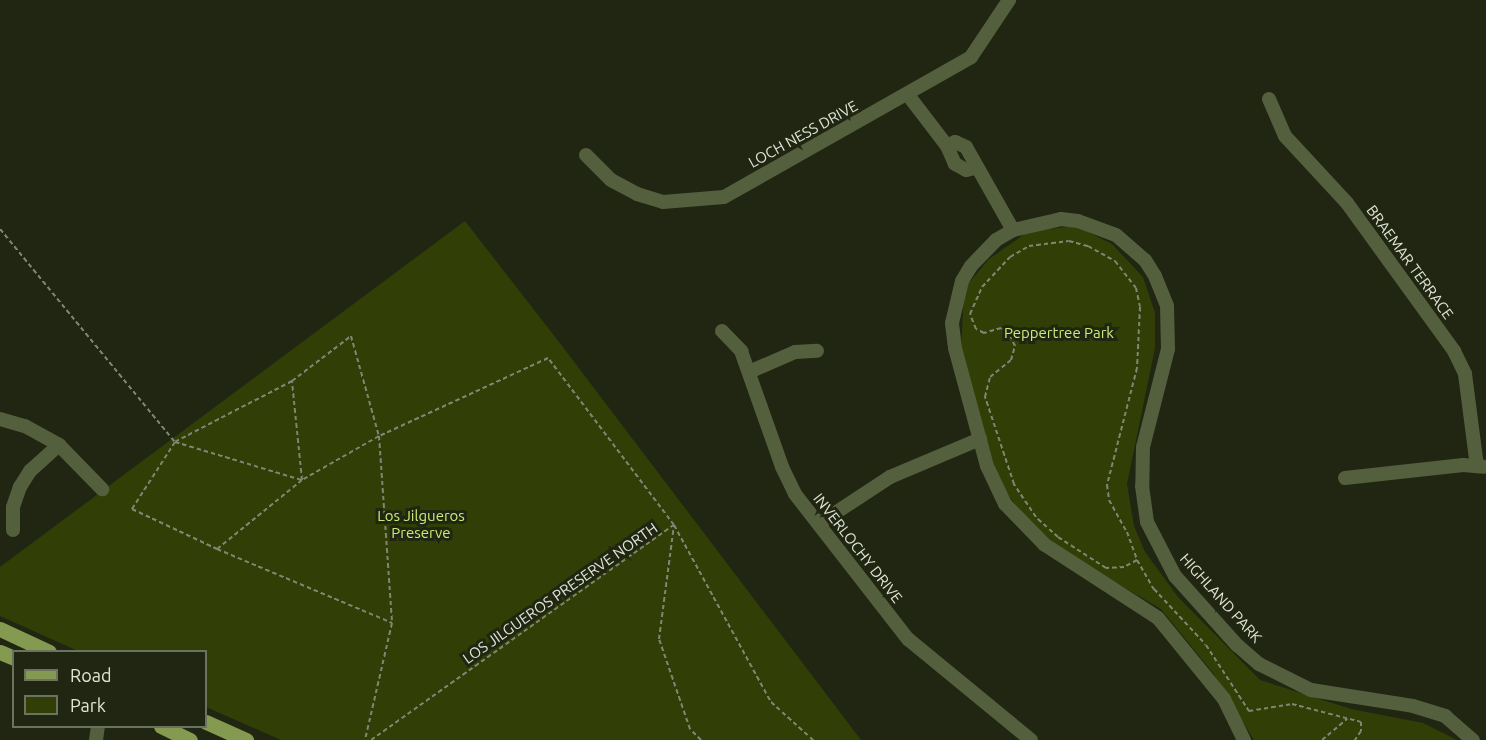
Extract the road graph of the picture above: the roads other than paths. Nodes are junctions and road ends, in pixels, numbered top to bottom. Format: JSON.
{"nodes":[{"id":1,"x":1009,"y":0,"type":"edge"},
{"id":2,"x":908,"y":95,"type":"junction"},
{"id":3,"x":1269,"y":99,"type":"dead end"},
{"id":4,"x":586,"y":155,"type":"dead end"},
{"id":5,"x":1013,"y":230,"type":"junction"},
{"id":6,"x":722,"y":332,"type":"dead end"},
{"id":7,"x":817,"y":351,"type":"dead end"},
{"id":8,"x":749,"y":372,"type":"junction"},
{"id":9,"x":0,"y":419,"type":"edge"},
{"id":10,"x":980,"y":439,"type":"junction"},
{"id":11,"x":58,"y":445,"type":"junction"},
{"id":12,"x":1482,"y":467,"type":"edge"},
{"id":13,"x":1345,"y":478,"type":"dead end"},
{"id":14,"x":102,"y":489,"type":"dead end"},
{"id":15,"x":820,"y":523,"type":"junction"},
{"id":16,"x":13,"y":530,"type":"dead end"},
{"id":17,"x":0,"y":629,"type":"edge"},
{"id":18,"x":47,"y":650,"type":"edge"},
{"id":19,"x":207,"y":722,"type":"edge"},
{"id":20,"x":165,"y":728,"type":"edge"},
{"id":21,"x":190,"y":740,"type":"edge"},
{"id":22,"x":246,"y":740,"type":"edge"},
{"id":23,"x":1031,"y":740,"type":"edge"},
{"id":24,"x":1244,"y":740,"type":"edge"},
{"id":25,"x":1473,"y":740,"type":"edge"}],
"edges":[{"from":1,"to":2,"type":"street","name":"LOCH NESS DRIVE"},
{"from":2,"to":4,"type":"street","name":"LOCH NESS DRIVE"},
{"from":2,"to":5,"type":"street"},
{"from":3,"to":12,"type":"street","name":"BRAEMAR TERRACE"},
{"from":5,"to":10,"type":"street","name":"HIGHLAND PARK"},
{"from":5,"to":25,"type":"street","name":"HIGHLAND PARK"},
{"from":6,"to":8,"type":"street","name":"INVERLOCHY DRIVE"},
{"from":7,"to":8,"type":"street"},
{"from":8,"to":15,"type":"street","name":"INVERLOCHY DRIVE"},
{"from":9,"to":11,"type":"street"},
{"from":10,"to":15,"type":"street"},
{"from":10,"to":24,"type":"street","name":"HIGHLAND PARK"},
{"from":11,"to":14,"type":"street"},
{"from":11,"to":16,"type":"street"},
{"from":12,"to":13,"type":"street"},
{"from":15,"to":23,"type":"street","name":"INVERLOCHY DRIVE"},
{"from":17,"to":18,"type":"main road"},
{"from":19,"to":22,"type":"main road"},
{"from":20,"to":21,"type":"main road"}]}
